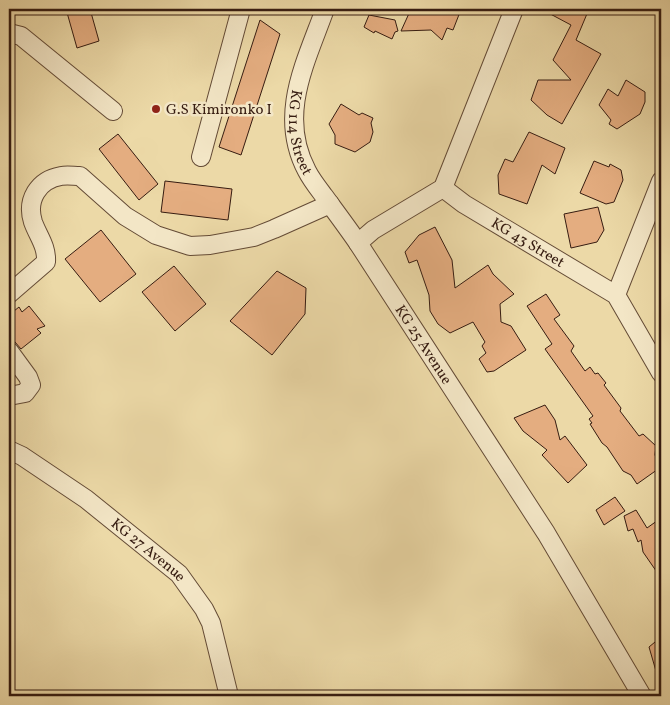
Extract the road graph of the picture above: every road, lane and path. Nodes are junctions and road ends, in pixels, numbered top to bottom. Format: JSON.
{"nodes":[{"id":1,"x":241,"y":9,"type":"edge"},
{"id":2,"x":325,"y":9,"type":"edge"},
{"id":3,"x":514,"y":9,"type":"edge"},
{"id":4,"x":9,"y":33,"type":"edge"},
{"id":5,"x":113,"y":111,"type":"dead end"},
{"id":6,"x":201,"y":157,"type":"dead end"},
{"id":7,"x":661,"y":181,"type":"edge"},
{"id":8,"x":443,"y":188,"type":"junction"},
{"id":9,"x":330,"y":204,"type":"junction"},
{"id":10,"x":358,"y":243,"type":"junction"},
{"id":11,"x":9,"y":294,"type":"edge"},
{"id":12,"x":616,"y":295,"type":"junction"},
{"id":13,"x":9,"y":351,"type":"edge"},
{"id":14,"x":661,"y":373,"type":"edge"},
{"id":15,"x":9,"y":396,"type":"edge"},
{"id":16,"x":9,"y":450,"type":"edge"},
{"id":17,"x":229,"y":696,"type":"edge"},
{"id":18,"x":642,"y":696,"type":"edge"}],
"edges":[{"from":1,"to":6,"type":"street"},
{"from":2,"to":9,"type":"street","name":"KG 114 Street"},
{"from":3,"to":8,"type":"street"},
{"from":4,"to":5,"type":"street"},
{"from":7,"to":12,"type":"street"},
{"from":8,"to":10,"type":"street"},
{"from":8,"to":12,"type":"street","name":"KG 43 Street"},
{"from":9,"to":10,"type":"street","name":"KG 114 Street"},
{"from":9,"to":11,"type":"street"},
{"from":10,"to":18,"type":"street","name":"KG 25 Avenue"},
{"from":12,"to":14,"type":"street"},
{"from":13,"to":15,"type":"street"},
{"from":16,"to":17,"type":"street","name":"KG 27 Avenue"}]}
